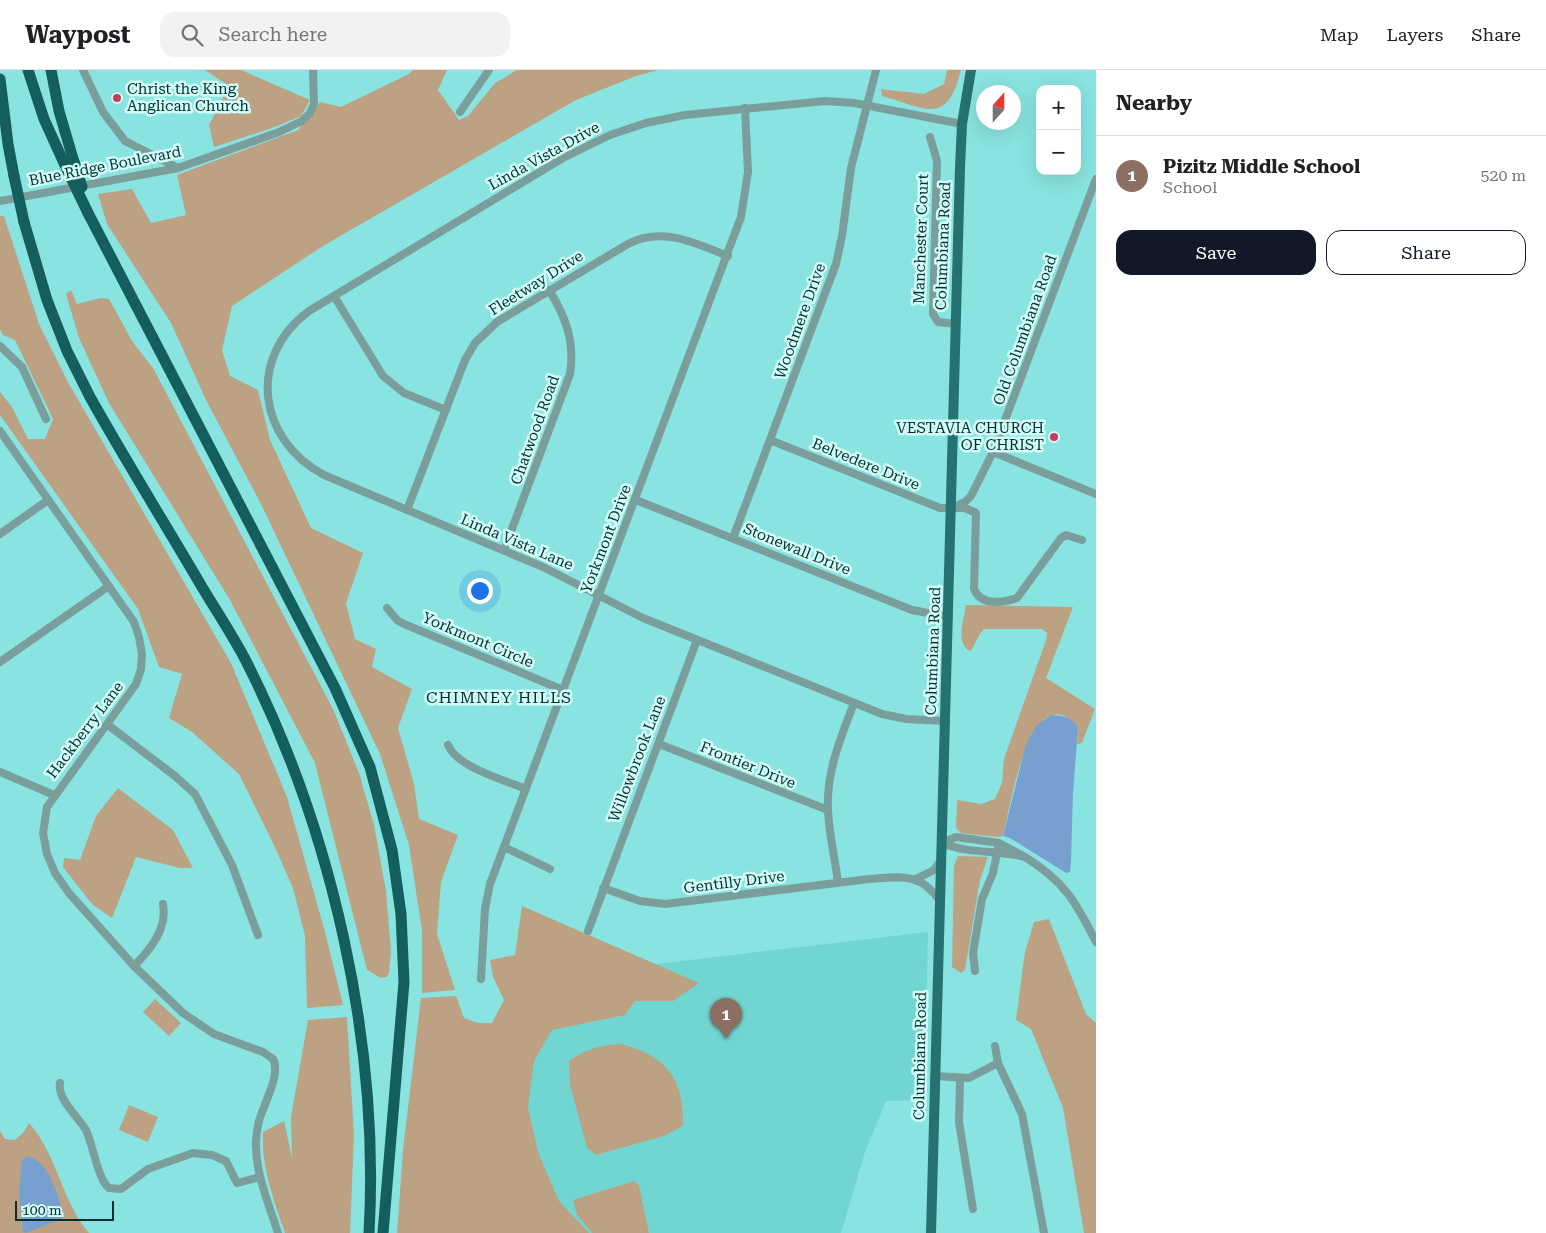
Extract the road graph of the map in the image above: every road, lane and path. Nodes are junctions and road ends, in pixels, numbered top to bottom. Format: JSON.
{"nodes":[{"id":1,"x":28,"y":70,"type":"edge"},
{"id":2,"x":51,"y":70,"type":"edge"},
{"id":3,"x":83,"y":70,"type":"edge"},
{"id":4,"x":313,"y":70,"type":"edge"},
{"id":5,"x":489,"y":70,"type":"edge"},
{"id":6,"x":876,"y":70,"type":"edge"},
{"id":7,"x":971,"y":70,"type":"edge"},
{"id":8,"x":0,"y":79,"type":"edge"},
{"id":9,"x":869,"y":106,"type":"junction"},
{"id":10,"x":744,"y":108,"type":"junction"},
{"id":11,"x":460,"y":112,"type":"dead end"},
{"id":12,"x":0,"y":118,"type":"edge"},
{"id":13,"x":962,"y":124,"type":"junction"},
{"id":14,"x":930,"y":137,"type":"dead end"},
{"id":15,"x":8,"y":144,"type":"junction"},
{"id":16,"x":69,"y":162,"type":"junction"},
{"id":17,"x":178,"y":168,"type":"junction"},
{"id":18,"x":1096,"y":178,"type":"edge"},
{"id":19,"x":0,"y":201,"type":"edge"},
{"id":20,"x":728,"y":256,"type":"junction"},
{"id":21,"x":549,"y":290,"type":"junction"},
{"id":22,"x":334,"y":296,"type":"junction"},
{"id":23,"x":956,"y":324,"type":"junction"},
{"id":24,"x":0,"y":346,"type":"edge"},
{"id":25,"x":268,"y":383,"type":"joint"},
{"id":26,"x":446,"y":410,"type":"junction"},
{"id":27,"x":46,"y":419,"type":"dead end"},
{"id":28,"x":0,"y":431,"type":"edge"},
{"id":29,"x":770,"y":440,"type":"junction"},
{"id":30,"x":993,"y":452,"type":"junction"},
{"id":31,"x":1096,"y":494,"type":"edge"},
{"id":32,"x":48,"y":500,"type":"junction"},
{"id":33,"x":636,"y":500,"type":"junction"},
{"id":34,"x":952,"y":508,"type":"junction"},
{"id":35,"x":407,"y":510,"type":"junction"},
{"id":36,"x":0,"y":534,"type":"edge"},
{"id":37,"x":733,"y":538,"type":"junction"},
{"id":38,"x":1082,"y":540,"type":"dead end"},
{"id":39,"x":504,"y":550,"type":"junction"},
{"id":40,"x":109,"y":586,"type":"junction"},
{"id":41,"x":599,"y":595,"type":"junction"},
{"id":42,"x":387,"y":608,"type":"dead end"},
{"id":43,"x":949,"y":617,"type":"junction"},
{"id":44,"x":697,"y":640,"type":"junction"},
{"id":45,"x":0,"y":662,"type":"edge"},
{"id":46,"x":563,"y":690,"type":"junction"},
{"id":47,"x":854,"y":703,"type":"junction"},
{"id":48,"x":946,"y":721,"type":"junction"},
{"id":49,"x":108,"y":724,"type":"junction"},
{"id":50,"x":659,"y":744,"type":"junction"},
{"id":51,"x":448,"y":745,"type":"dead end"},
{"id":52,"x":0,"y":772,"type":"edge"},
{"id":53,"x":526,"y":789,"type":"junction"},
{"id":54,"x":54,"y":795,"type":"junction"},
{"id":55,"x":828,"y":810,"type":"junction"},
{"id":56,"x":942,"y":843,"type":"junction"},
{"id":57,"x":999,"y":843,"type":"junction"},
{"id":58,"x":504,"y":847,"type":"junction"},
{"id":59,"x":997,"y":852,"type":"junction"},
{"id":60,"x":1025,"y":857,"type":"junction"},
{"id":61,"x":942,"y":859,"type":"junction"},
{"id":62,"x":550,"y":869,"type":"dead end"},
{"id":63,"x":916,"y":879,"type":"junction"},
{"id":64,"x":838,"y":882,"type":"junction"},
{"id":65,"x":603,"y":888,"type":"junction"},
{"id":66,"x":940,"y":901,"type":"junction"},
{"id":67,"x":163,"y":904,"type":"dead end"},
{"id":68,"x":588,"y":931,"type":"dead end"},
{"id":69,"x":258,"y":935,"type":"dead end"},
{"id":70,"x":1095,"y":937,"type":"edge"},
{"id":71,"x":134,"y":966,"type":"junction"},
{"id":72,"x":975,"y":971,"type":"dead end"},
{"id":73,"x":481,"y":979,"type":"dead end"},
{"id":74,"x":995,"y":1046,"type":"dead end"},
{"id":75,"x":998,"y":1063,"type":"junction"},
{"id":76,"x":934,"y":1076,"type":"junction"},
{"id":77,"x":960,"y":1079,"type":"junction"},
{"id":78,"x":60,"y":1083,"type":"dead end"},
{"id":79,"x":260,"y":1177,"type":"junction"},
{"id":80,"x":973,"y":1209,"type":"dead end"},
{"id":81,"x":278,"y":1233,"type":"edge"},
{"id":82,"x":369,"y":1233,"type":"edge"},
{"id":83,"x":383,"y":1233,"type":"edge"},
{"id":84,"x":931,"y":1233,"type":"edge"},
{"id":85,"x":1044,"y":1233,"type":"edge"}],
"edges":[{"from":1,"to":16,"type":"highway"},
{"from":2,"to":16,"type":"highway"},
{"from":3,"to":17,"type":"street"},
{"from":4,"to":17,"type":"street","name":"Blue Ridge Boulevard"},
{"from":5,"to":11,"type":"street"},
{"from":6,"to":9,"type":"street","name":"Woodmere Drive"},
{"from":7,"to":13,"type":"main road","name":"Columbiana Road"},
{"from":8,"to":15,"type":"highway"},
{"from":9,"to":10,"type":"street","name":"Linda Vista Drive"},
{"from":9,"to":13,"type":"street","name":"Linda Vista Drive"},
{"from":9,"to":29,"type":"street","name":"Woodmere Drive"},
{"from":10,"to":20,"type":"street","name":"Yorkmont Drive"},
{"from":10,"to":22,"type":"street","name":"Linda Vista Drive"},
{"from":12,"to":15,"type":"highway"},
{"from":13,"to":23,"type":"main road","name":"Columbiana Road"},
{"from":14,"to":23,"type":"street","name":"Manchester Court"},
{"from":15,"to":82,"type":"highway","bridge":true},
{"from":16,"to":83,"type":"highway","bridge":true},
{"from":17,"to":19,"type":"street","name":"Blue Ridge Boulevard"},
{"from":18,"to":30,"type":"street","name":"Old Columbiana Road"},
{"from":20,"to":21,"type":"street","name":"Fleetway Drive"},
{"from":20,"to":33,"type":"street","name":"Yorkmont Drive"},
{"from":21,"to":26,"type":"street","name":"Fleetway Drive"},
{"from":21,"to":39,"type":"street","name":"Chatwood Road"},
{"from":22,"to":25,"type":"street","name":"Linda Vista Drive"},
{"from":22,"to":26,"type":"street"},
{"from":23,"to":34,"type":"main road","name":"Columbiana Road"},
{"from":24,"to":27,"type":"street"},
{"from":25,"to":35,"type":"street","name":"Linda Vista Lane"},
{"from":26,"to":35,"type":"street","name":"Fleetway Drive"},
{"from":28,"to":32,"type":"street","name":"Hackberry Lane"},
{"from":29,"to":34,"type":"street","name":"Belvedere Drive"},
{"from":29,"to":37,"type":"street","name":"Woodmere Drive"},
{"from":30,"to":31,"type":"street"},
{"from":30,"to":34,"type":"street","name":"Old Columbiana Road"},
{"from":32,"to":36,"type":"street"},
{"from":32,"to":40,"type":"street","name":"Hackberry Lane"},
{"from":33,"to":37,"type":"street","name":"Stonewall Drive"},
{"from":33,"to":41,"type":"street","name":"Yorkmont Drive"},
{"from":34,"to":38,"type":"street","name":"Belvedere Drive"},
{"from":34,"to":43,"type":"main road","name":"Columbiana Road"},
{"from":35,"to":39,"type":"street","name":"Linda Vista Lane"},
{"from":37,"to":43,"type":"street","name":"Stonewall Drive"},
{"from":39,"to":41,"type":"street","name":"Linda Vista Lane"},
{"from":40,"to":45,"type":"street"},
{"from":40,"to":49,"type":"street","name":"Hackberry Lane"},
{"from":41,"to":44,"type":"street","name":"Linda Vista Lane"},
{"from":41,"to":46,"type":"street","name":"Yorkmont Drive"},
{"from":42,"to":46,"type":"street","name":"Yorkmont Circle"},
{"from":43,"to":48,"type":"main road","name":"Columbiana Road"},
{"from":44,"to":47,"type":"street","name":"Linda Vista Lane"},
{"from":44,"to":50,"type":"street","name":"Willowbrook Lane"},
{"from":46,"to":53,"type":"street","name":"Yorkmont Drive"},
{"from":47,"to":48,"type":"street","name":"Linda Vista Lane"},
{"from":47,"to":55,"type":"street"},
{"from":48,"to":56,"type":"main road","name":"Columbiana Road"},
{"from":49,"to":54,"type":"street","name":"Hackberry Lane"},
{"from":49,"to":69,"type":"street"},
{"from":50,"to":55,"type":"street","name":"Frontier Drive"},
{"from":50,"to":65,"type":"street","name":"Willowbrook Lane"},
{"from":51,"to":53,"type":"street"},
{"from":52,"to":54,"type":"street"},
{"from":53,"to":58,"type":"street","name":"Yorkmont Drive"},
{"from":54,"to":71,"type":"street","name":"Hackberry Lane"},
{"from":55,"to":64,"type":"street"},
{"from":56,"to":57,"type":"street"},
{"from":56,"to":59,"type":"street"},
{"from":56,"to":61,"type":"main road","name":"Columbiana Road"},
{"from":57,"to":59,"type":"street"},
{"from":57,"to":60,"type":"street"},
{"from":58,"to":62,"type":"street"},
{"from":58,"to":73,"type":"street","name":"Yorkmont Drive"},
{"from":59,"to":60,"type":"street"},
{"from":59,"to":72,"type":"street"},
{"from":60,"to":70,"type":"street"},
{"from":61,"to":63,"type":"street"},
{"from":61,"to":66,"type":"main road","name":"Columbiana Road"},
{"from":63,"to":64,"type":"street","name":"Gentilly Drive"},
{"from":63,"to":66,"type":"street"},
{"from":64,"to":65,"type":"street","name":"Gentilly Drive"},
{"from":65,"to":68,"type":"street"},
{"from":66,"to":76,"type":"main road","name":"Columbiana Road"},
{"from":67,"to":71,"type":"street"},
{"from":71,"to":79,"type":"street","name":"Hackberry Lane"},
{"from":74,"to":75,"type":"street"},
{"from":75,"to":77,"type":"street"},
{"from":75,"to":85,"type":"street"},
{"from":76,"to":77,"type":"street"},
{"from":76,"to":84,"type":"main road","name":"Columbiana Road"},
{"from":77,"to":80,"type":"street"},
{"from":78,"to":79,"type":"street"},
{"from":79,"to":81,"type":"street","name":"Hackberry Lane"}]}
